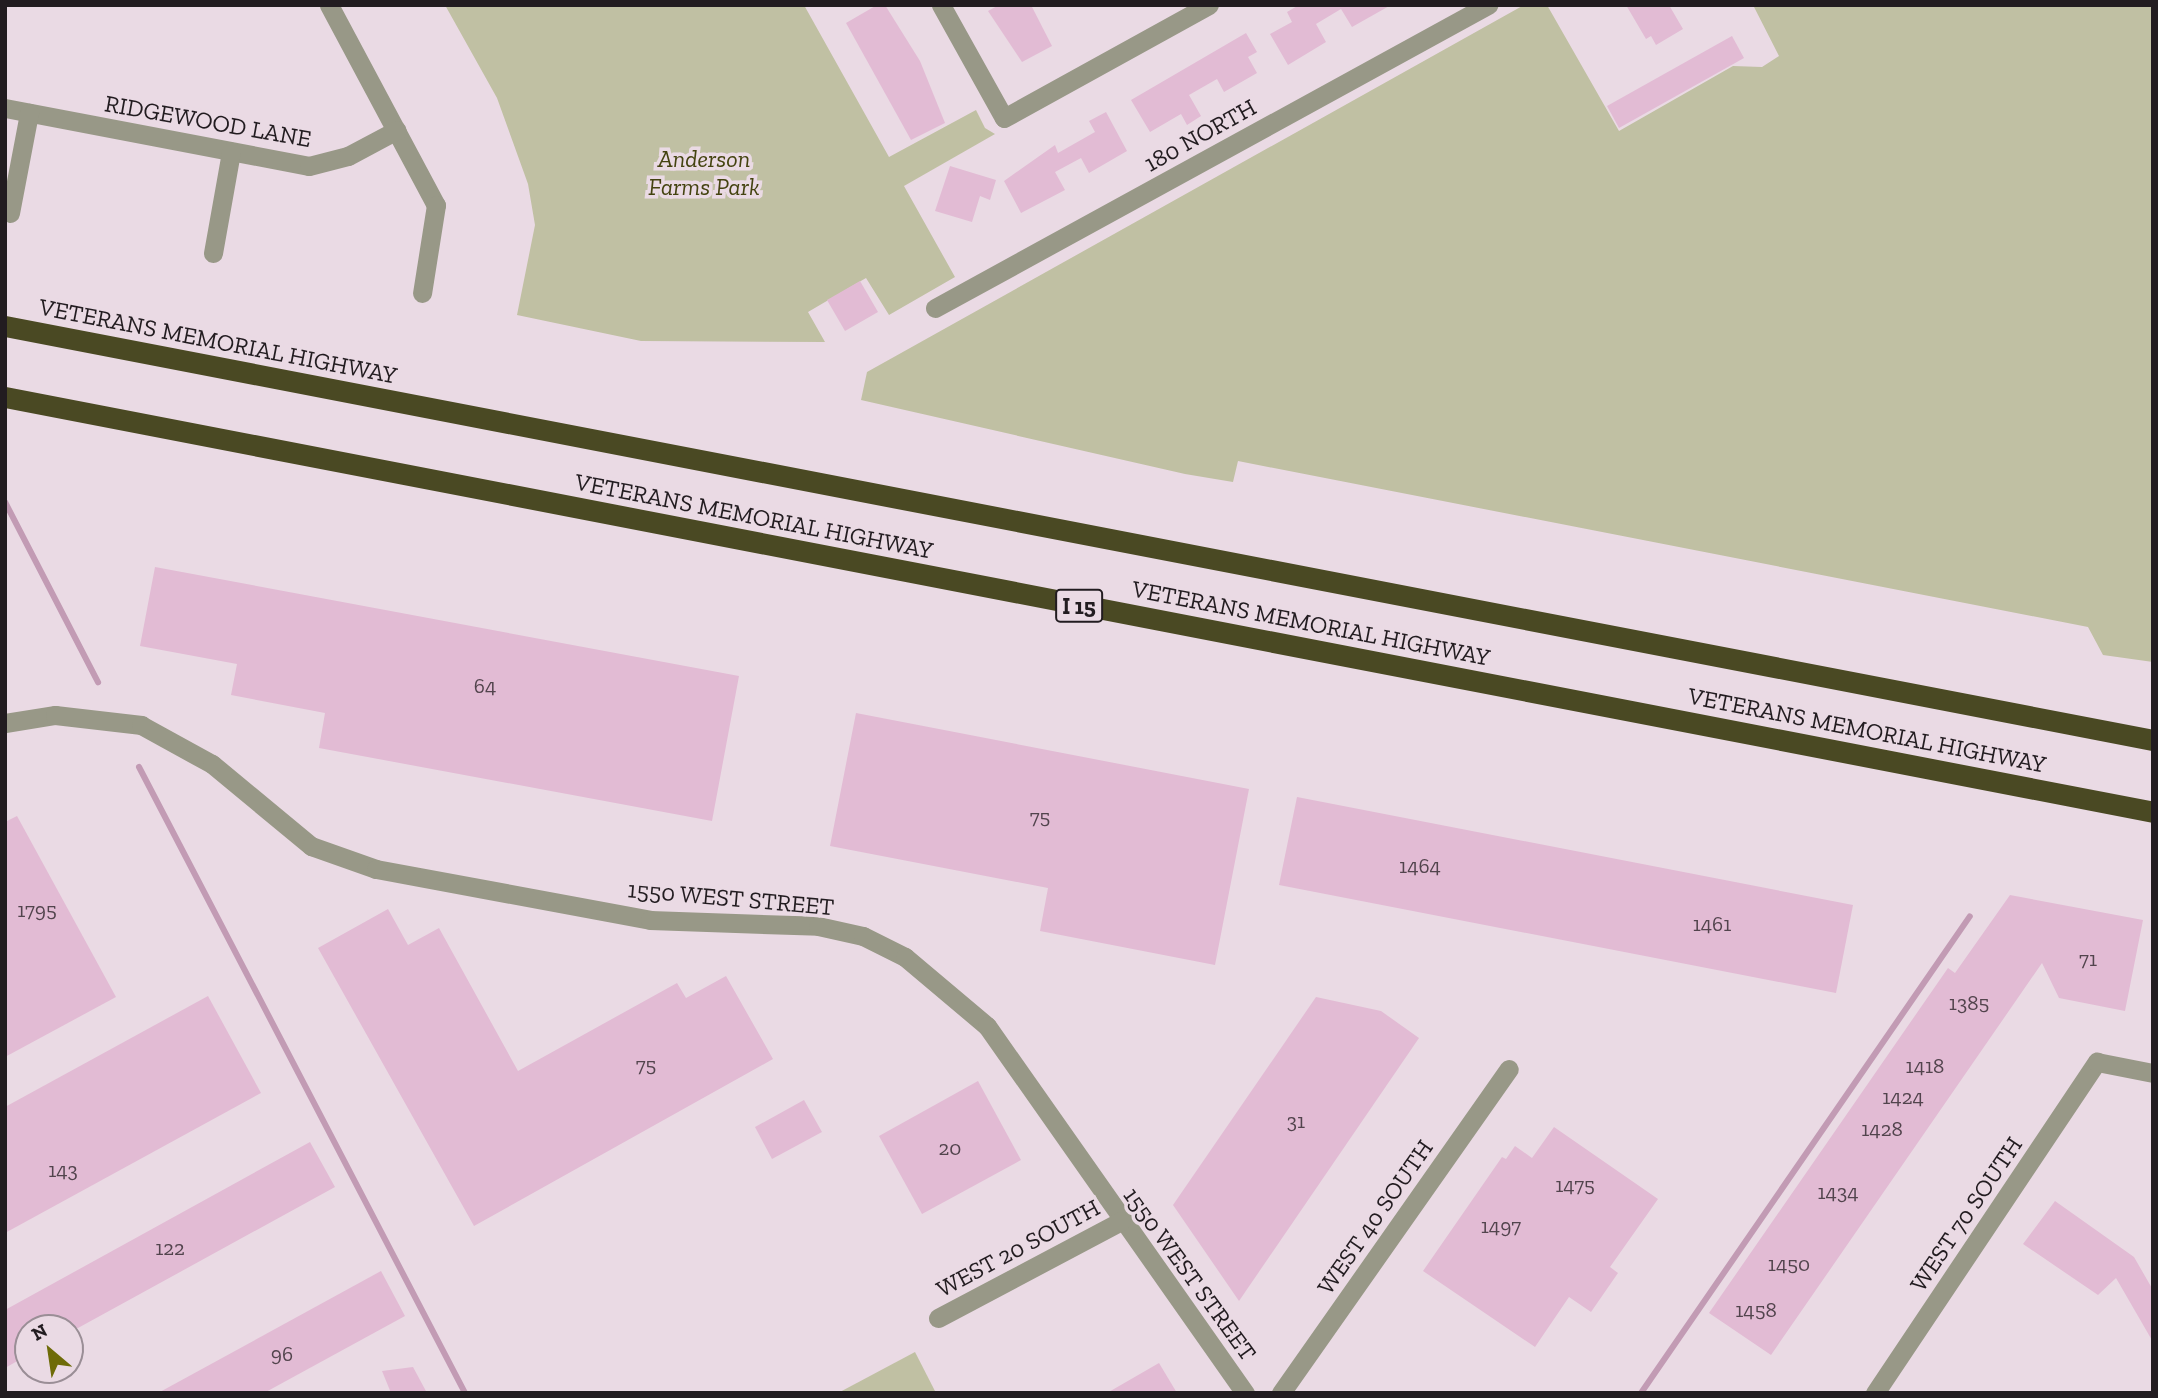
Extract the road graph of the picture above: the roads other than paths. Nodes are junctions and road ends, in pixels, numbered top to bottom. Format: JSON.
{"nodes":[{"id":1,"x":329,"y":5,"type":"edge"},
{"id":2,"x":941,"y":5,"type":"edge"},
{"id":3,"x":1209,"y":5,"type":"edge"},
{"id":4,"x":1488,"y":5,"type":"edge"},
{"id":5,"x":5,"y":108,"type":"edge"},
{"id":6,"x":29,"y":113,"type":"junction"},
{"id":7,"x":397,"y":130,"type":"junction"},
{"id":8,"x":232,"y":152,"type":"junction"},
{"id":9,"x":10,"y":213,"type":"dead end"},
{"id":10,"x":213,"y":253,"type":"dead end"},
{"id":11,"x":422,"y":293,"type":"dead end"},
{"id":12,"x":935,"y":308,"type":"dead end"},
{"id":13,"x":5,"y":326,"type":"edge"},
{"id":14,"x":5,"y":397,"type":"edge"},
{"id":15,"x":5,"y":723,"type":"edge"},
{"id":16,"x":2153,"y":740,"type":"edge"},
{"id":17,"x":2153,"y":812,"type":"edge"},
{"id":18,"x":1509,"y":1069,"type":"dead end"},
{"id":19,"x":2153,"y":1073,"type":"edge"},
{"id":20,"x":1121,"y":1221,"type":"junction"},
{"id":21,"x":938,"y":1318,"type":"dead end"},
{"id":22,"x":1245,"y":1393,"type":"edge"},
{"id":23,"x":1281,"y":1393,"type":"edge"},
{"id":24,"x":1875,"y":1393,"type":"edge"}],
"edges":[{"from":1,"to":7,"type":"street"},
{"from":2,"to":3,"type":"street"},
{"from":4,"to":12,"type":"street","name":"180 NORTH"},
{"from":5,"to":6,"type":"street","name":"RIDGEWOOD LANE"},
{"from":6,"to":8,"type":"street","name":"RIDGEWOOD LANE"},
{"from":6,"to":9,"type":"street"},
{"from":7,"to":8,"type":"street","name":"RIDGEWOOD LANE"},
{"from":7,"to":11,"type":"street"},
{"from":8,"to":10,"type":"street"},
{"from":13,"to":16,"type":"highway","name":"VETERANS MEMORIAL HIGHWAY"},
{"from":14,"to":17,"type":"highway","name":"VETERANS MEMORIAL HIGHWAY","number":"I 15"},
{"from":15,"to":20,"type":"street","name":"1550 WEST STREET"},
{"from":18,"to":23,"type":"street","name":"WEST 40 SOUTH"},
{"from":19,"to":24,"type":"street","name":"WEST 70 SOUTH"},
{"from":20,"to":21,"type":"street","name":"WEST 20 SOUTH"},
{"from":20,"to":22,"type":"street","name":"1550 WEST STREET"}]}
